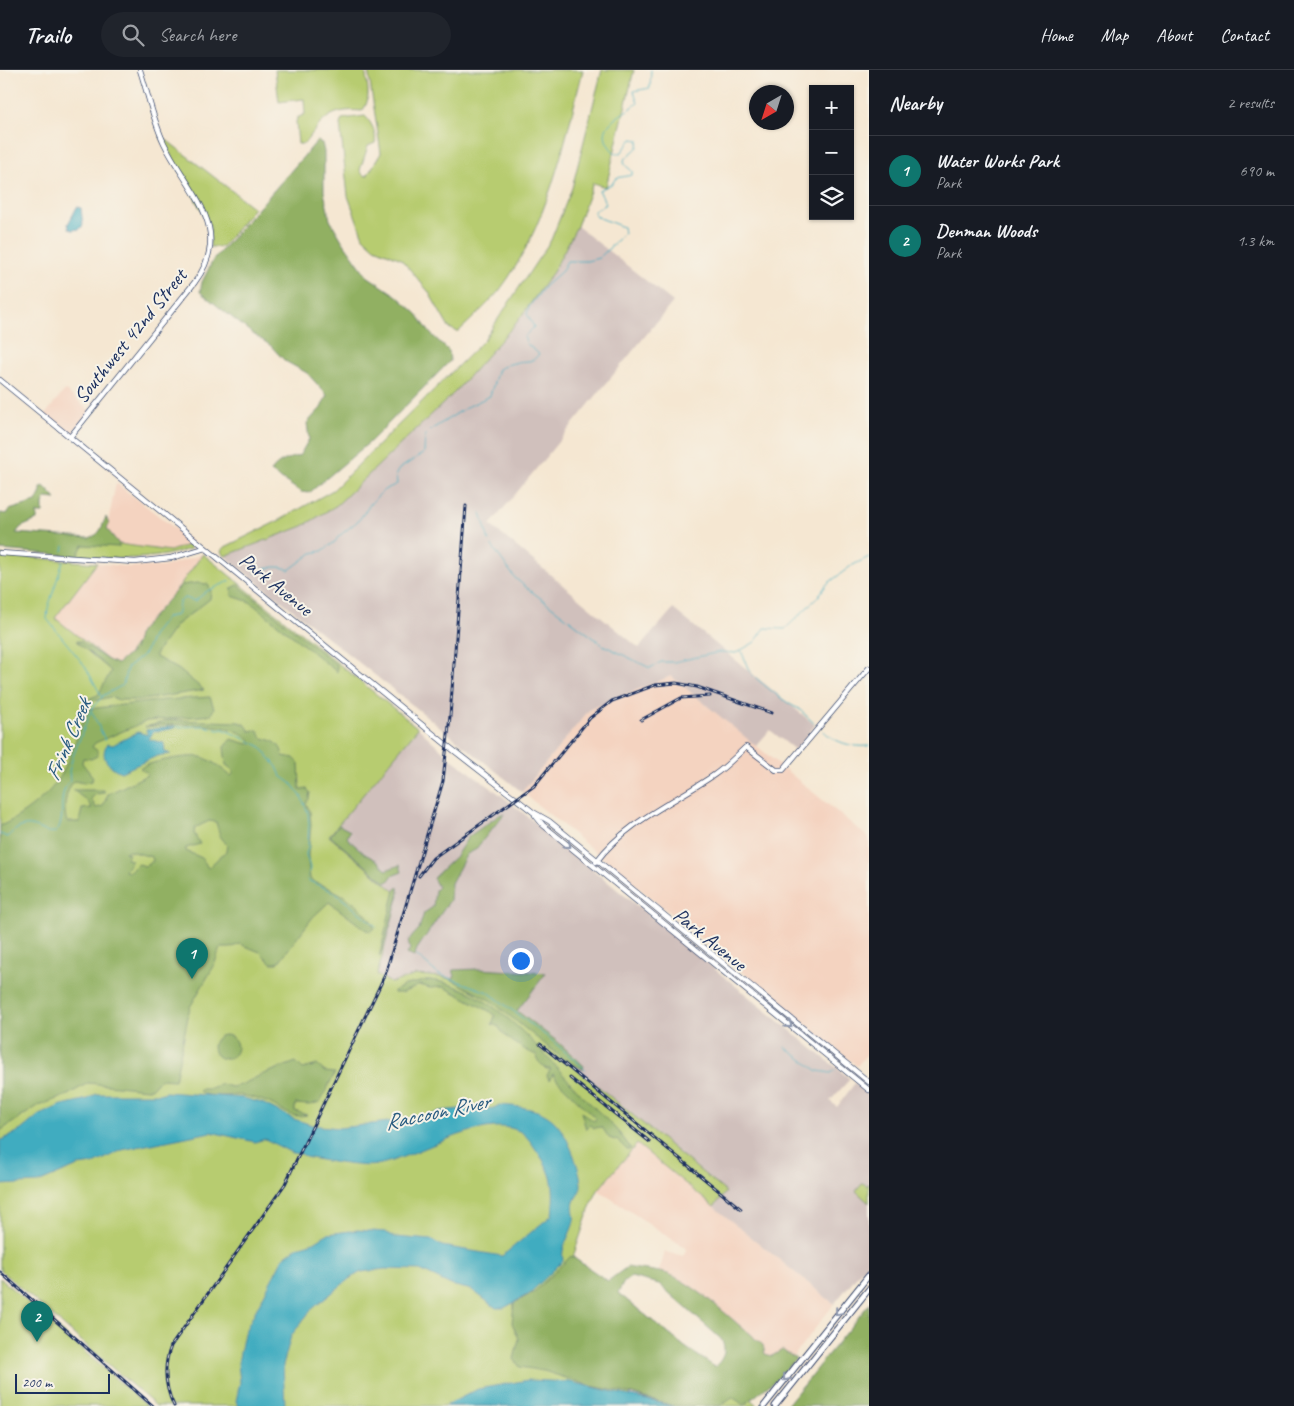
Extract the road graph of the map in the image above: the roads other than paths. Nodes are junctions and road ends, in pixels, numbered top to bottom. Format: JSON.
{"nodes":[{"id":1,"x":140,"y":70,"type":"edge"},
{"id":2,"x":0,"y":380,"type":"edge"},
{"id":3,"x":70,"y":437,"type":"junction"},
{"id":4,"x":205,"y":548,"type":"junction"},
{"id":5,"x":0,"y":552,"type":"edge"},
{"id":6,"x":869,"y":668,"type":"edge"},
{"id":7,"x":533,"y":812,"type":"junction"},
{"id":8,"x":597,"y":860,"type":"junction"},
{"id":9,"x":593,"y":865,"type":"junction"},
{"id":10,"x":869,"y":1082,"type":"edge"},
{"id":11,"x":869,"y":1090,"type":"edge"},
{"id":12,"x":869,"y":1275,"type":"edge"},
{"id":13,"x":869,"y":1289,"type":"edge"},
{"id":14,"x":764,"y":1406,"type":"edge"},
{"id":15,"x":775,"y":1406,"type":"edge"}],
"edges":[{"from":1,"to":3,"type":"main road","name":"Southwest 42nd Street"},
{"from":2,"to":3,"type":"main road","name":"Park Avenue"},
{"from":3,"to":4,"type":"main road","name":"Park Avenue"},
{"from":4,"to":5,"type":"main road"},
{"from":4,"to":7,"type":"main road","name":"Park Avenue"},
{"from":6,"to":8,"type":"main road"},
{"from":7,"to":8,"type":"main road","name":"Park Avenue"},
{"from":7,"to":9,"type":"main road","name":"Park Avenue","one_way":true},
{"from":8,"to":9,"type":"main road"},
{"from":8,"to":10,"type":"main road","name":"Park Avenue"},
{"from":9,"to":11,"type":"main road","name":"Park Avenue","one_way":true},
{"from":12,"to":14,"type":"main road","one_way":true},
{"from":13,"to":15,"type":"main road"}]}
